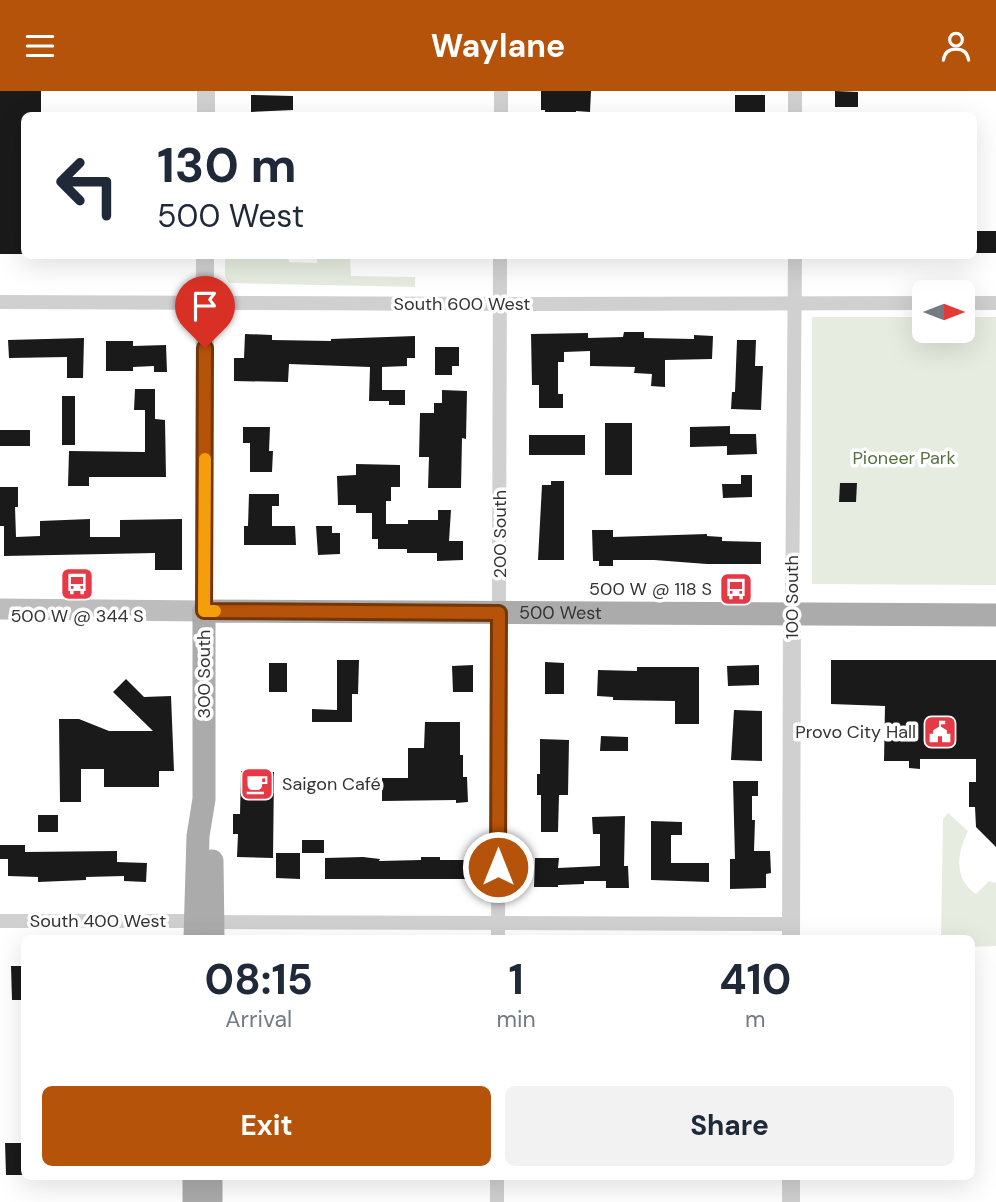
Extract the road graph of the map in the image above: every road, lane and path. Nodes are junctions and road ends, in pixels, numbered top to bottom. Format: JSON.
{"nodes":[{"id":1,"x":206,"y":91,"type":"edge"},
{"id":2,"x":501,"y":91,"type":"edge"},
{"id":3,"x":795,"y":91,"type":"edge"},
{"id":4,"x":206,"y":112,"type":"edge"},
{"id":5,"x":501,"y":112,"type":"edge"},
{"id":6,"x":795,"y":112,"type":"edge"},
{"id":7,"x":205,"y":259,"type":"edge"},
{"id":8,"x":500,"y":259,"type":"edge"},
{"id":9,"x":795,"y":259,"type":"edge"},
{"id":10,"x":0,"y":302,"type":"edge"},
{"id":11,"x":205,"y":302,"type":"junction"},
{"id":12,"x":796,"y":302,"type":"junction"},
{"id":13,"x":912,"y":303,"type":"edge"},
{"id":14,"x":975,"y":303,"type":"edge"},
{"id":15,"x":996,"y":303,"type":"edge"},
{"id":16,"x":500,"y":304,"type":"junction"},
{"id":17,"x":0,"y":609,"type":"edge"},
{"id":18,"x":204,"y":611,"type":"junction"},
{"id":19,"x":499,"y":613,"type":"junction"},
{"id":20,"x":792,"y":614,"type":"junction"},
{"id":21,"x":996,"y":615,"type":"edge"},
{"id":22,"x":0,"y":921,"type":"edge"},
{"id":23,"x":204,"y":930,"type":"edge"},
{"id":24,"x":498,"y":930,"type":"edge"},
{"id":25,"x":791,"y":931,"type":"edge"},
{"id":26,"x":194,"y":1180,"type":"edge"},
{"id":27,"x":211,"y":1180,"type":"edge"},
{"id":28,"x":497,"y":1180,"type":"edge"},
{"id":29,"x":791,"y":1180,"type":"edge"},
{"id":30,"x":194,"y":1202,"type":"edge"},
{"id":31,"x":211,"y":1202,"type":"edge"},
{"id":32,"x":497,"y":1202,"type":"edge"},
{"id":33,"x":791,"y":1202,"type":"edge"}],
"edges":[{"from":1,"to":4,"type":"street"},
{"from":2,"to":5,"type":"street"},
{"from":3,"to":6,"type":"street"},
{"from":7,"to":11,"type":"street","name":"300 South"},
{"from":8,"to":16,"type":"street","name":"200 South"},
{"from":9,"to":12,"type":"street","name":"100 South"},
{"from":10,"to":11,"type":"street","name":"South 600 West"},
{"from":11,"to":16,"type":"street","name":"South 600 West"},
{"from":11,"to":18,"type":"street","name":"300 South"},
{"from":12,"to":13,"type":"street","name":"South 600 West"},
{"from":12,"to":16,"type":"street","name":"South 600 West"},
{"from":12,"to":20,"type":"street","name":"100 South"},
{"from":14,"to":15,"type":"street"},
{"from":16,"to":19,"type":"street","name":"200 South"},
{"from":17,"to":18,"type":"main road","name":"500 West"},
{"from":18,"to":19,"type":"main road","name":"500 West"},
{"from":18,"to":23,"type":"main road","name":"300 South"},
{"from":19,"to":20,"type":"main road","name":"500 West"},
{"from":19,"to":24,"type":"street","name":"200 South"},
{"from":20,"to":21,"type":"main road","name":"500 West"},
{"from":20,"to":25,"type":"street","name":"100 South"},
{"from":22,"to":23,"type":"street","name":"South 400 West"},
{"from":23,"to":24,"type":"street","name":"South 400 West"},
{"from":24,"to":25,"type":"street","name":"South 400 West"},
{"from":26,"to":30,"type":"main road"},
{"from":27,"to":31,"type":"main road"},
{"from":28,"to":32,"type":"street"},
{"from":29,"to":33,"type":"street"}]}
